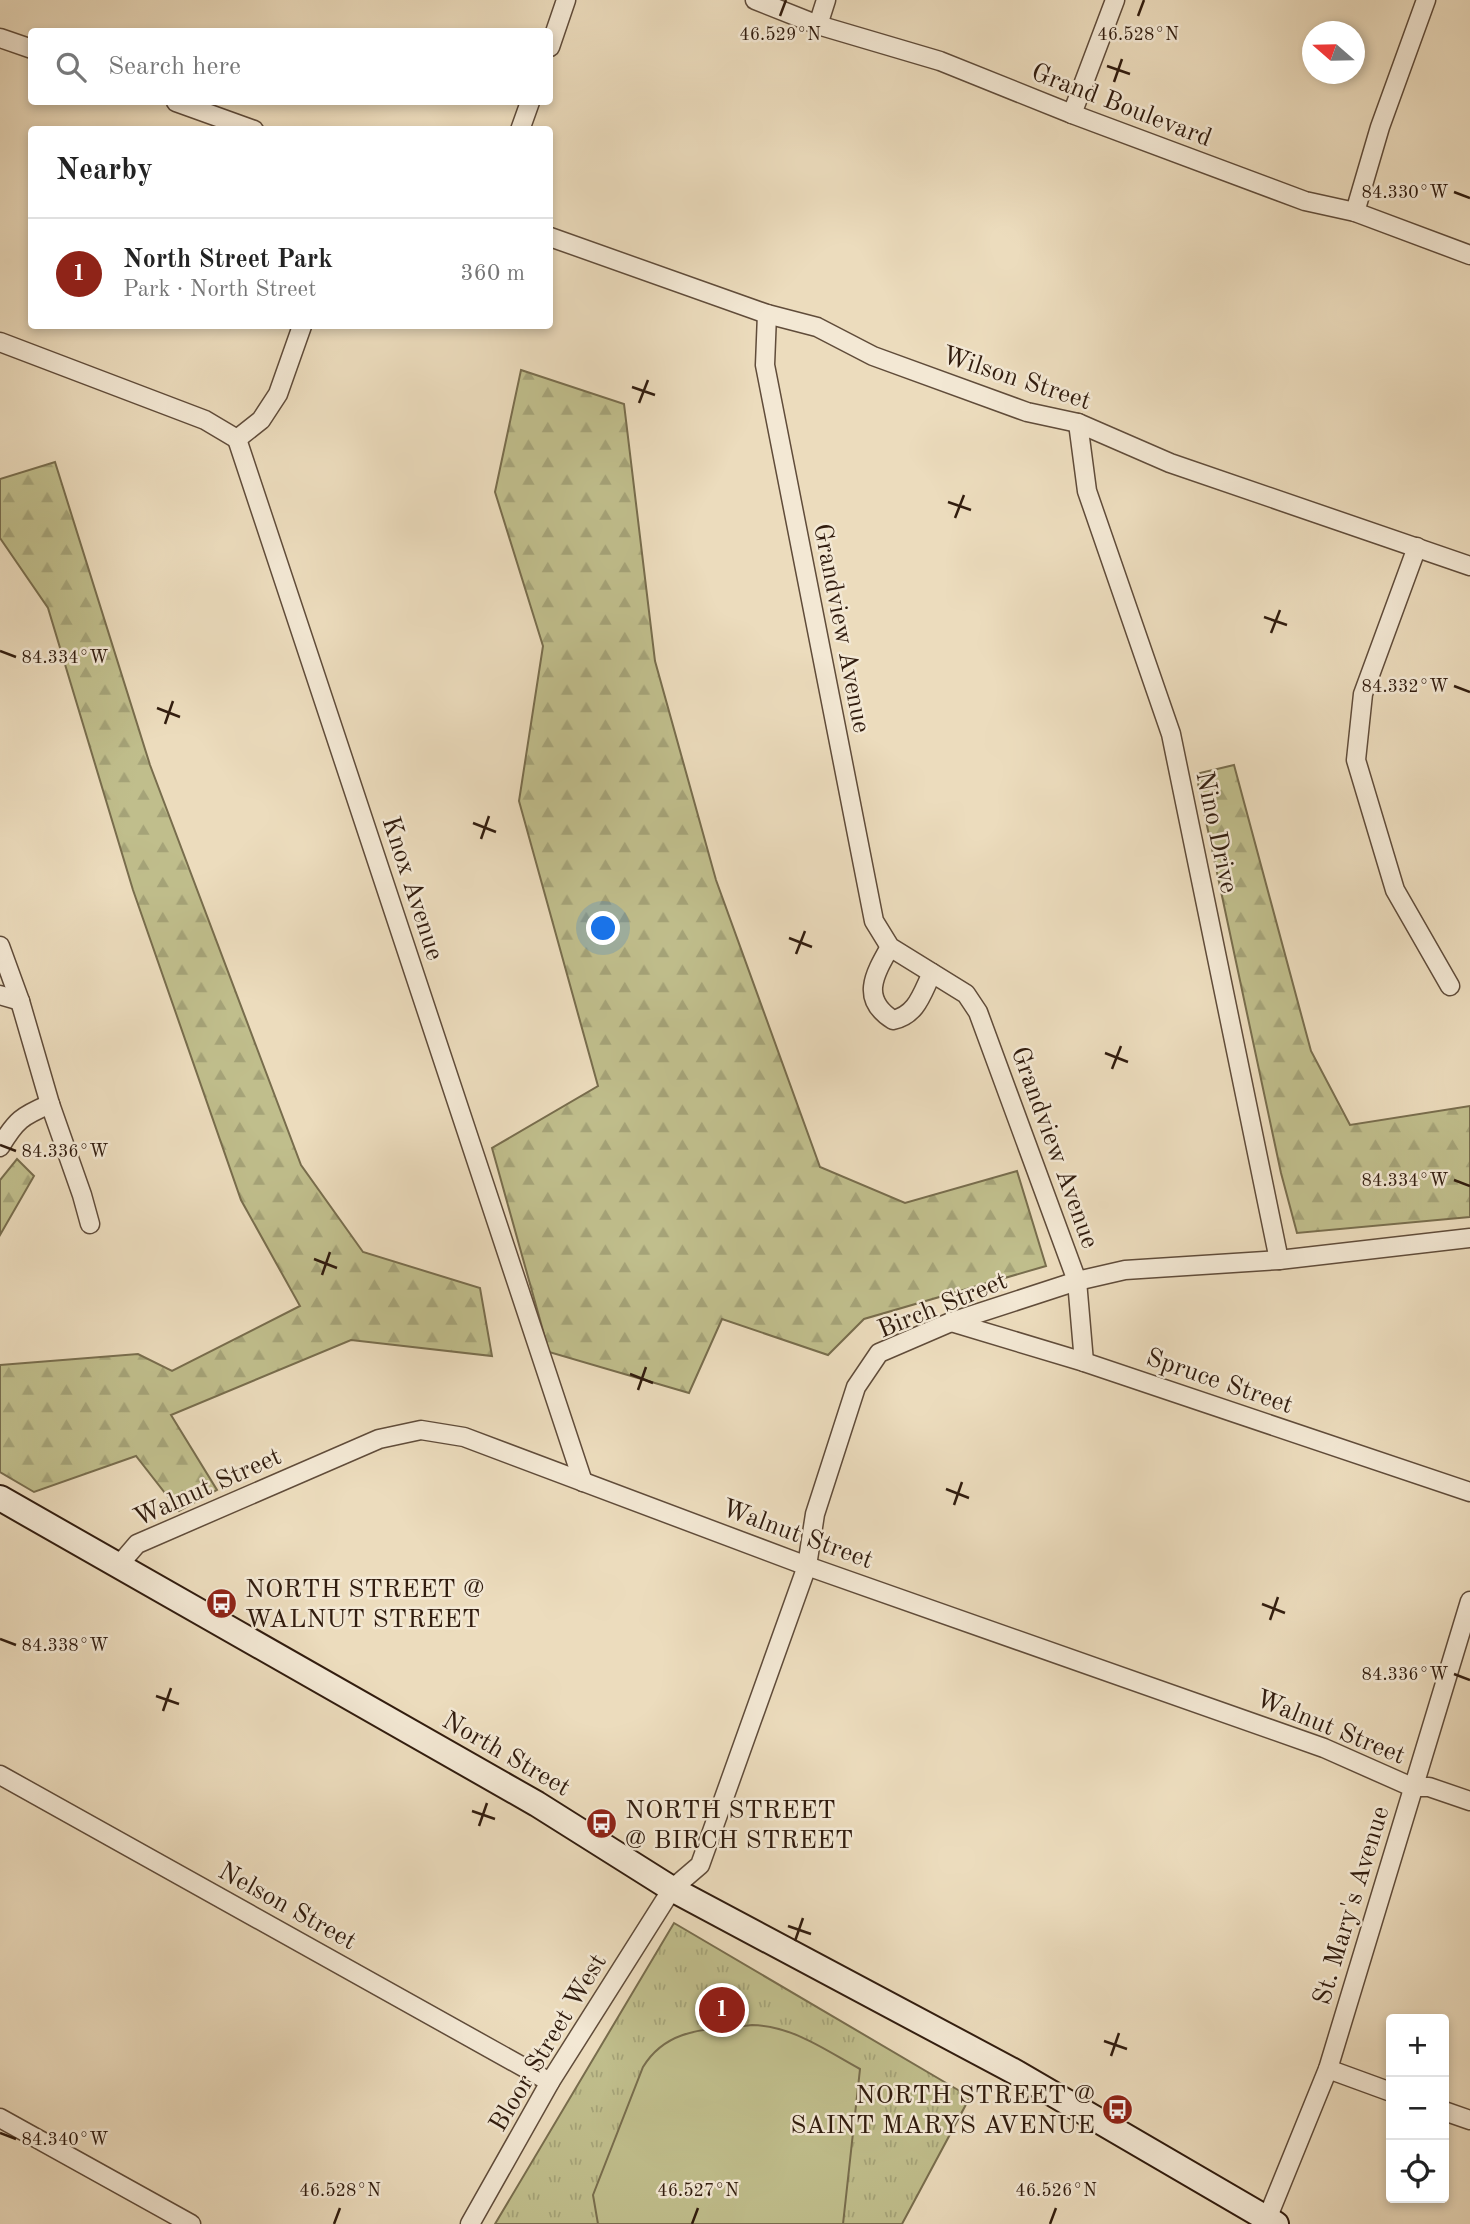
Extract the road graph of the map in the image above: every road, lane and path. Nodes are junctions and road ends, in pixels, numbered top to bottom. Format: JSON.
{"nodes":[{"id":1,"x":566,"y":0,"type":"edge"},
{"id":2,"x":755,"y":0,"type":"edge"},
{"id":3,"x":825,"y":0,"type":"edge"},
{"id":4,"x":1115,"y":0,"type":"edge"},
{"id":5,"x":1426,"y":0,"type":"edge"},
{"id":6,"x":818,"y":24,"type":"junction"},
{"id":7,"x":0,"y":38,"type":"edge"},
{"id":8,"x":553,"y":38,"type":"edge"},
{"id":9,"x":28,"y":48,"type":"edge"},
{"id":10,"x":184,"y":105,"type":"edge"},
{"id":11,"x":529,"y":105,"type":"edge"},
{"id":12,"x":1072,"y":114,"type":"junction"},
{"id":13,"x":243,"y":126,"type":"edge"},
{"id":14,"x":521,"y":126,"type":"edge"},
{"id":15,"x":1356,"y":212,"type":"junction"},
{"id":16,"x":553,"y":238,"type":"edge"},
{"id":17,"x":1470,"y":255,"type":"edge"},
{"id":18,"x":766,"y":314,"type":"junction"},
{"id":19,"x":301,"y":329,"type":"edge"},
{"id":20,"x":0,"y":342,"type":"edge"},
{"id":21,"x":1078,"y":423,"type":"junction"},
{"id":22,"x":237,"y":439,"type":"junction"},
{"id":23,"x":1417,"y":547,"type":"junction"},
{"id":24,"x":1470,"y":566,"type":"edge"},
{"id":25,"x":0,"y":946,"type":"edge"},
{"id":26,"x":890,"y":947,"type":"junction"},
{"id":27,"x":932,"y":973,"type":"junction"},
{"id":28,"x":1450,"y":986,"type":"dead end"},
{"id":29,"x":0,"y":995,"type":"edge"},
{"id":30,"x":20,"y":1001,"type":"junction"},
{"id":31,"x":50,"y":1104,"type":"junction"},
{"id":32,"x":0,"y":1147,"type":"edge"},
{"id":33,"x":90,"y":1224,"type":"dead end"},
{"id":34,"x":1470,"y":1238,"type":"edge"},
{"id":35,"x":1279,"y":1260,"type":"junction"},
{"id":36,"x":1077,"y":1281,"type":"junction"},
{"id":37,"x":951,"y":1322,"type":"junction"},
{"id":38,"x":1084,"y":1362,"type":"junction"},
{"id":39,"x":583,"y":1482,"type":"junction"},
{"id":40,"x":1470,"y":1492,"type":"edge"},
{"id":41,"x":0,"y":1498,"type":"edge"},
{"id":42,"x":119,"y":1566,"type":"junction"},
{"id":43,"x":807,"y":1566,"type":"junction"},
{"id":44,"x":1470,"y":1601,"type":"edge"},
{"id":45,"x":0,"y":1775,"type":"edge"},
{"id":46,"x":1412,"y":1787,"type":"junction"},
{"id":47,"x":1470,"y":1801,"type":"edge"},
{"id":48,"x":672,"y":1889,"type":"junction"},
{"id":49,"x":1328,"y":2069,"type":"junction"},
{"id":50,"x":550,"y":2082,"type":"junction"},
{"id":51,"x":1386,"y":2090,"type":"edge"},
{"id":52,"x":1449,"y":2112,"type":"edge"},
{"id":53,"x":0,"y":2118,"type":"edge"},
{"id":54,"x":1470,"y":2120,"type":"edge"},
{"id":55,"x":1272,"y":2221,"type":"edge"},
{"id":56,"x":191,"y":2224,"type":"edge"},
{"id":57,"x":470,"y":2224,"type":"edge"}],
"edges":[{"from":1,"to":8,"type":"street"},
{"from":2,"to":6,"type":"street","name":"Grand Boulevard"},
{"from":3,"to":6,"type":"street"},
{"from":4,"to":12,"type":"street"},
{"from":5,"to":15,"type":"street"},
{"from":6,"to":12,"type":"street","name":"Grand Boulevard"},
{"from":7,"to":9,"type":"street"},
{"from":10,"to":13,"type":"street"},
{"from":11,"to":14,"type":"street"},
{"from":12,"to":15,"type":"street","name":"Grand Boulevard"},
{"from":15,"to":17,"type":"street","name":"Grand Boulevard"},
{"from":16,"to":18,"type":"street","name":"Wilson Street"},
{"from":18,"to":21,"type":"street","name":"Wilson Street"},
{"from":18,"to":26,"type":"street","name":"Grandview Avenue"},
{"from":19,"to":22,"type":"street"},
{"from":20,"to":22,"type":"street"},
{"from":21,"to":23,"type":"street","name":"Wilson Street"},
{"from":21,"to":35,"type":"street","name":"Nino Drive"},
{"from":22,"to":39,"type":"street","name":"Knox Avenue"},
{"from":23,"to":24,"type":"street","name":"Wilson Street"},
{"from":23,"to":28,"type":"street"},
{"from":25,"to":30,"type":"street"},
{"from":26,"to":27,"type":"street","name":"Grandview Avenue"},
{"from":26,"to":27,"type":"street"},
{"from":27,"to":36,"type":"street","name":"Grandview Avenue"},
{"from":29,"to":30,"type":"street"},
{"from":30,"to":31,"type":"street"},
{"from":31,"to":32,"type":"street"},
{"from":31,"to":33,"type":"street"},
{"from":34,"to":35,"type":"street","name":"Birch Street"},
{"from":35,"to":36,"type":"street","name":"Birch Street"},
{"from":36,"to":37,"type":"street","name":"Birch Street"},
{"from":36,"to":38,"type":"street","name":"Grandview Avenue"},
{"from":37,"to":38,"type":"street","name":"Spruce Street"},
{"from":37,"to":43,"type":"street","name":"Birch Street"},
{"from":38,"to":40,"type":"street","name":"Spruce Street"},
{"from":39,"to":42,"type":"street","name":"Walnut Street"},
{"from":39,"to":43,"type":"street","name":"Walnut Street"},
{"from":41,"to":42,"type":"main road","name":"North Street"},
{"from":42,"to":48,"type":"main road","name":"North Street"},
{"from":43,"to":46,"type":"street","name":"Walnut Street"},
{"from":43,"to":48,"type":"street","name":"Birch Street"},
{"from":44,"to":46,"type":"street","name":"St. Mary's Avenue"},
{"from":45,"to":50,"type":"street","name":"Nelson Street"},
{"from":46,"to":47,"type":"street","name":"Walnut Street"},
{"from":46,"to":49,"type":"street","name":"St. Mary's Avenue"},
{"from":48,"to":50,"type":"street","name":"Bloor Street West"},
{"from":48,"to":55,"type":"main road","name":"North Street"},
{"from":49,"to":51,"type":"street"},
{"from":49,"to":55,"type":"street","name":"St. Mary's Avenue"},
{"from":50,"to":57,"type":"street","name":"Bloor Street West"},
{"from":52,"to":54,"type":"street"},
{"from":53,"to":56,"type":"street"}]}
